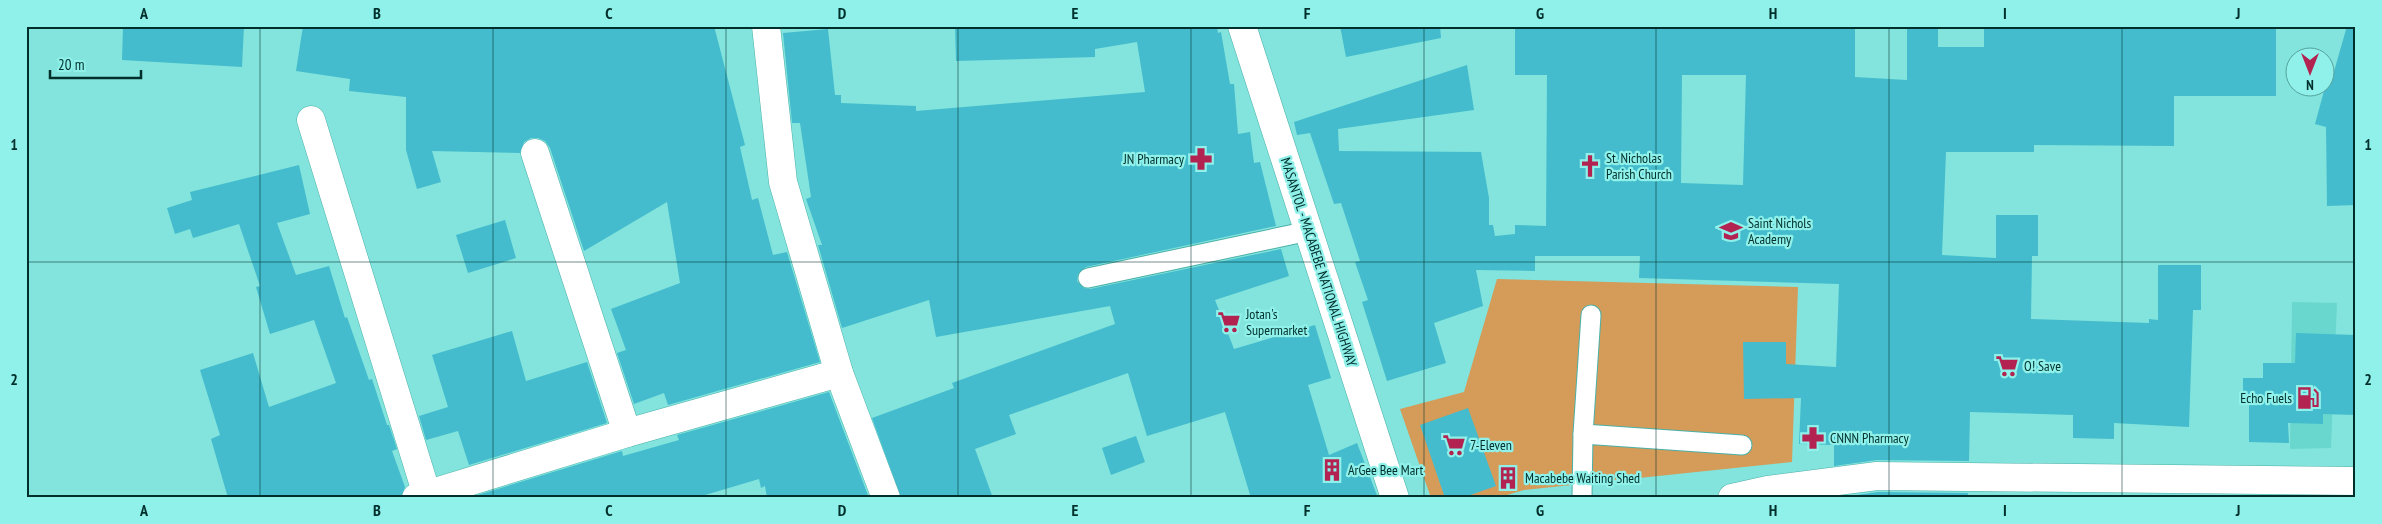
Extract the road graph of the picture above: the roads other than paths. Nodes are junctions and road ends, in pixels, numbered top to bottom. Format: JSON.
{"nodes":[{"id":1,"x":766,"y":26,"type":"edge"},
{"id":2,"x":1242,"y":26,"type":"edge"},
{"id":3,"x":311,"y":120,"type":"dead end"},
{"id":4,"x":535,"y":154,"type":"dead end"},
{"id":5,"x":1309,"y":231,"type":"junction"},
{"id":6,"x":1088,"y":278,"type":"dead end"},
{"id":7,"x":1591,"y":315,"type":"dead end"},
{"id":8,"x":839,"y":373,"type":"junction"},
{"id":9,"x":627,"y":434,"type":"junction"},
{"id":10,"x":1583,"y":434,"type":"junction"},
{"id":11,"x":1742,"y":445,"type":"dead end"},
{"id":12,"x":2356,"y":481,"type":"edge"},
{"id":13,"x":1768,"y":494,"type":"edge"},
{"id":14,"x":422,"y":497,"type":"edge"},
{"id":15,"x":886,"y":498,"type":"edge"},
{"id":16,"x":1396,"y":498,"type":"edge"},
{"id":17,"x":1582,"y":498,"type":"edge"},
{"id":18,"x":1732,"y":498,"type":"edge"}],
"edges":[{"from":1,"to":8,"type":"street"},
{"from":2,"to":5,"type":"street","name":"MASANTOL - MACABEBE NATIONAL HIGHWAY"},
{"from":3,"to":14,"type":"street"},
{"from":4,"to":9,"type":"street"},
{"from":5,"to":6,"type":"lane"},
{"from":5,"to":16,"type":"street","name":"MASANTOL - MACABEBE NATIONAL HIGHWAY"},
{"from":7,"to":10,"type":"lane"},
{"from":8,"to":9,"type":"street"},
{"from":8,"to":15,"type":"street"},
{"from":9,"to":14,"type":"street"},
{"from":10,"to":11,"type":"lane"},
{"from":10,"to":17,"type":"lane"},
{"from":12,"to":13,"type":"street"},
{"from":13,"to":18,"type":"street"}]}
